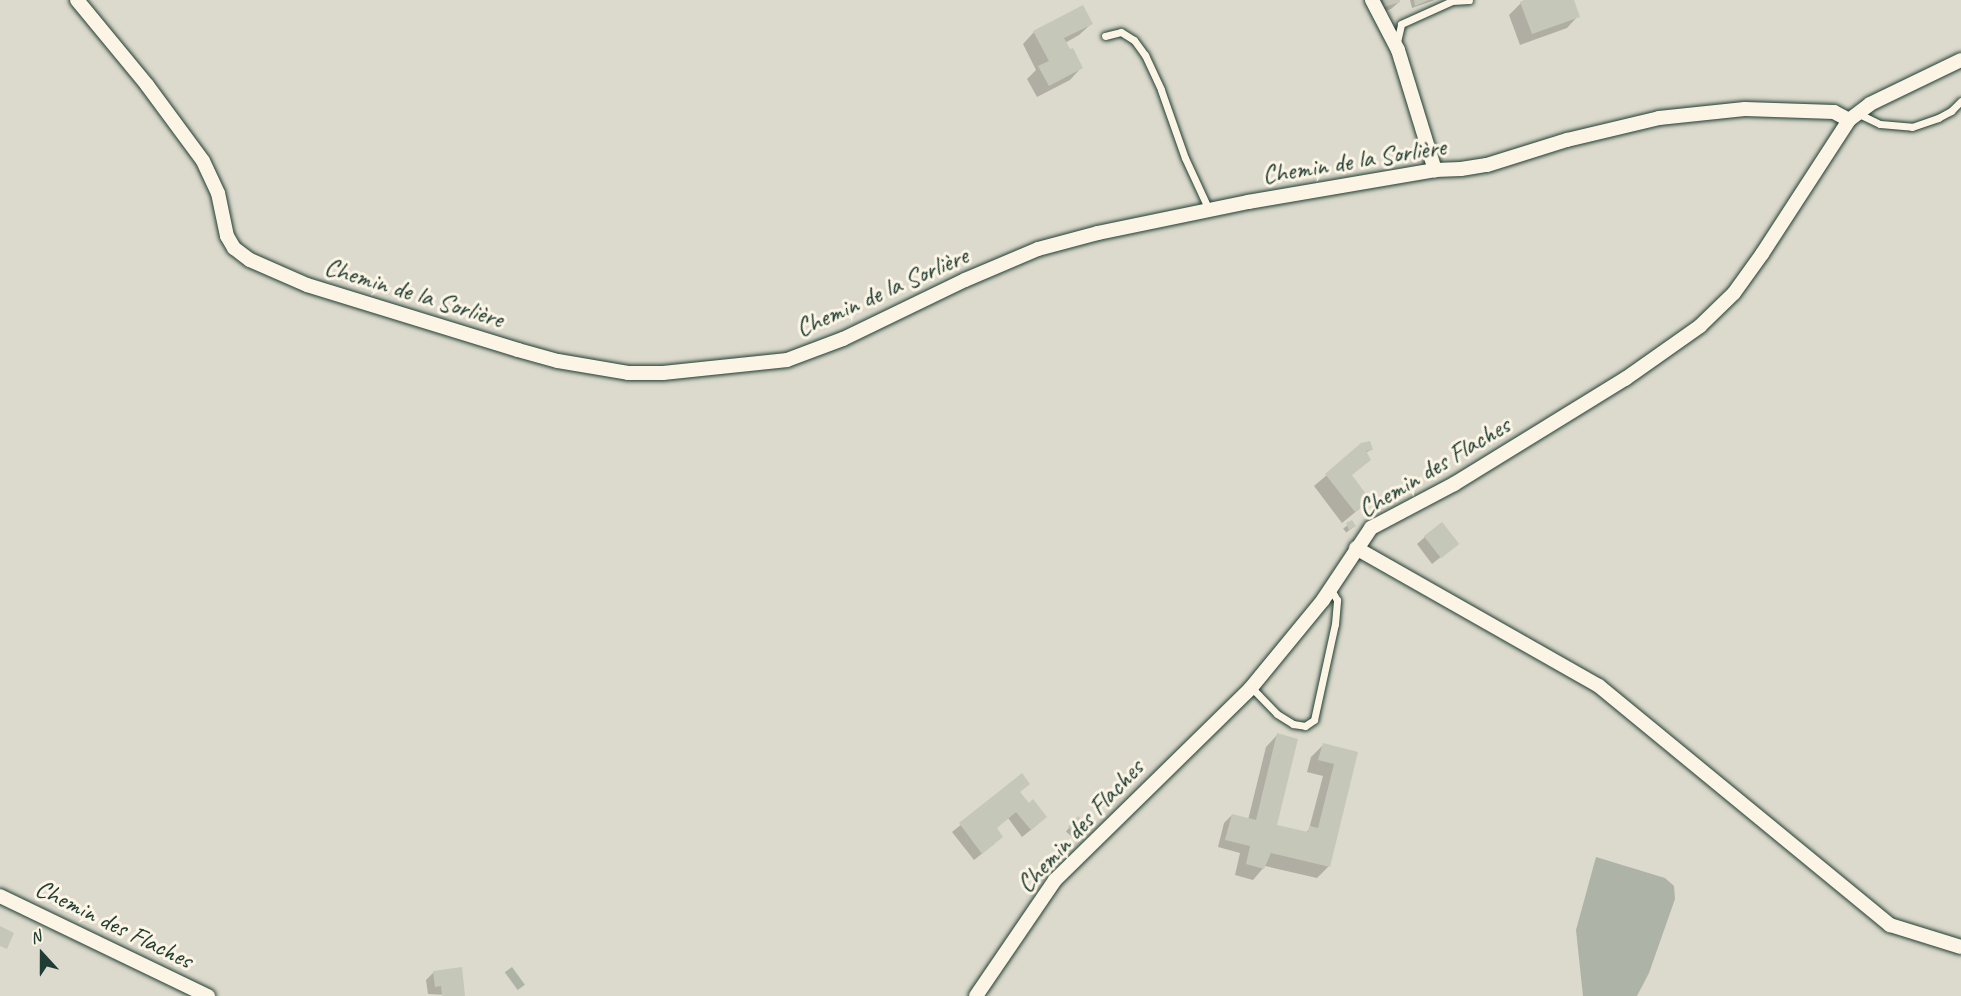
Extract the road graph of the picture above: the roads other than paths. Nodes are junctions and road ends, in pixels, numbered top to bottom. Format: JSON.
{"nodes":[{"id":1,"x":77,"y":0,"type":"edge"},
{"id":2,"x":1372,"y":0,"type":"edge"},
{"id":3,"x":1468,"y":0,"type":"edge"},
{"id":4,"x":1105,"y":36,"type":"dead end"},
{"id":5,"x":1398,"y":50,"type":"junction"},
{"id":6,"x":1961,"y":60,"type":"edge"},
{"id":7,"x":1961,"y":101,"type":"edge"},
{"id":8,"x":1853,"y":116,"type":"junction"},
{"id":9,"x":1435,"y":170,"type":"junction"},
{"id":10,"x":1209,"y":210,"type":"junction"},
{"id":11,"x":1356,"y":548,"type":"junction"},
{"id":12,"x":1330,"y":588,"type":"junction"},
{"id":13,"x":1251,"y":687,"type":"junction"},
{"id":14,"x":0,"y":896,"type":"edge"},
{"id":15,"x":1961,"y":947,"type":"edge"},
{"id":16,"x":208,"y":996,"type":"edge"},
{"id":17,"x":976,"y":996,"type":"edge"}],
"edges":[{"from":1,"to":10,"type":"street","name":"Chemin de la Sorlière"},
{"from":2,"to":5,"type":"street"},
{"from":3,"to":5,"type":"lane"},
{"from":4,"to":10,"type":"lane"},
{"from":5,"to":9,"type":"street"},
{"from":6,"to":8,"type":"street"},
{"from":7,"to":8,"type":"lane"},
{"from":8,"to":9,"type":"street","name":"Chemin de la Sorlière"},
{"from":8,"to":11,"type":"street","name":"Chemin des Flaches"},
{"from":9,"to":10,"type":"street","name":"Chemin de la Sorlière"},
{"from":11,"to":12,"type":"street","name":"Chemin des Flaches"},
{"from":11,"to":15,"type":"street"},
{"from":12,"to":13,"type":"street","name":"Chemin des Flaches"},
{"from":12,"to":13,"type":"lane"},
{"from":13,"to":17,"type":"street","name":"Chemin des Flaches"},
{"from":14,"to":16,"type":"street","name":"Chemin des Flaches"}]}
